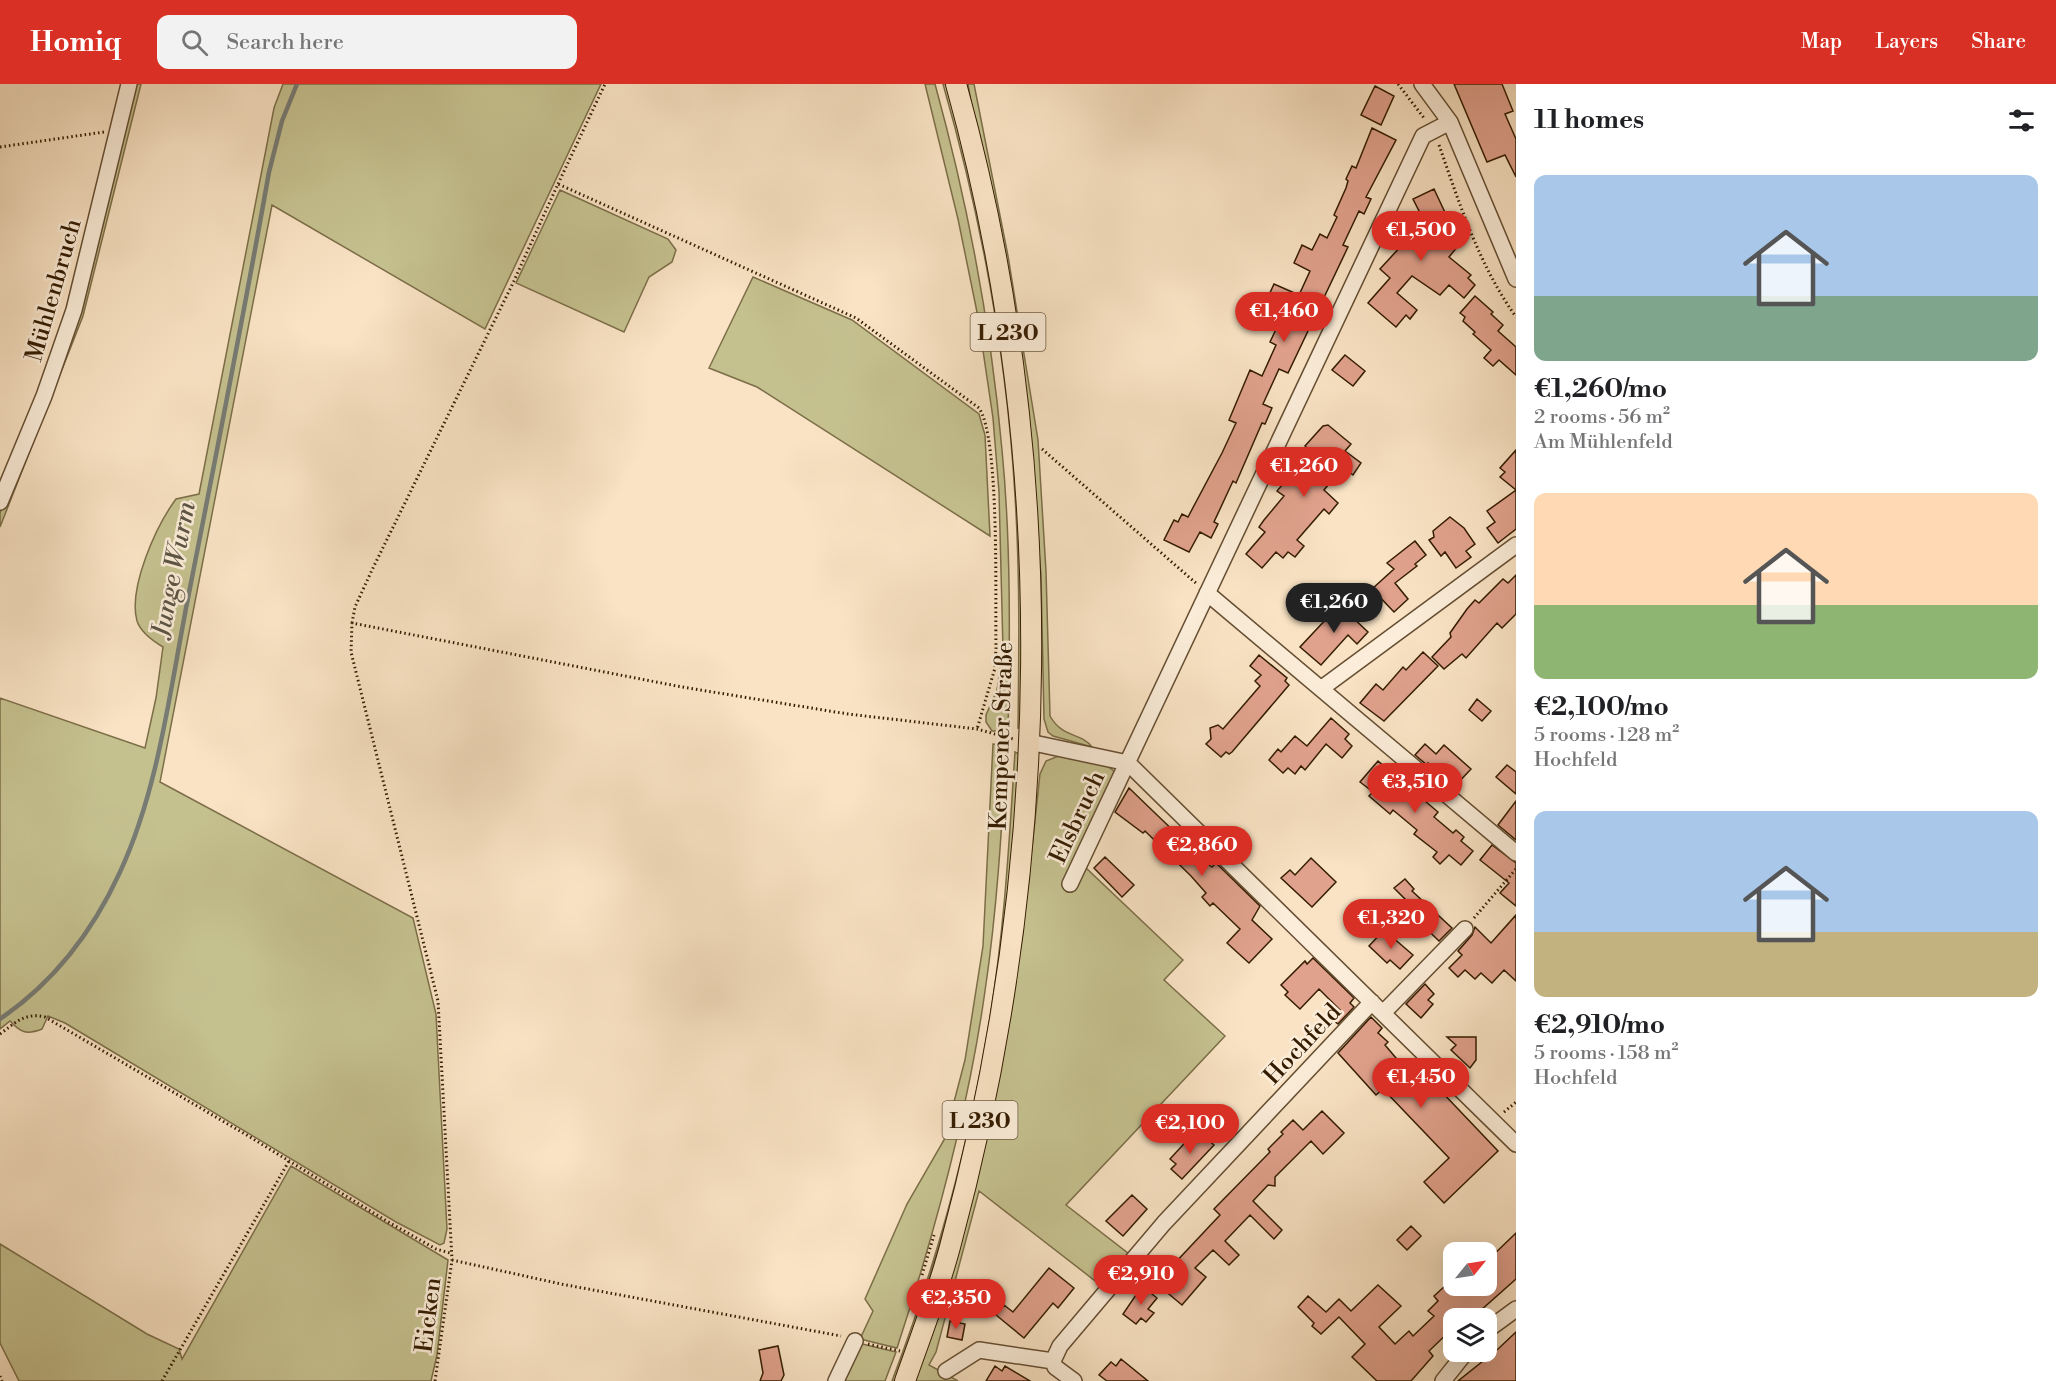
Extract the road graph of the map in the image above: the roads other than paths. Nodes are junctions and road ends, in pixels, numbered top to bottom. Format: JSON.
{"nodes":[{"id":1,"x":129,"y":84,"type":"edge"},
{"id":2,"x":956,"y":84,"type":"edge"},
{"id":3,"x":1422,"y":84,"type":"edge"},
{"id":4,"x":1450,"y":122,"type":"junction"},
{"id":5,"x":1516,"y":279,"type":"edge"},
{"id":6,"x":0,"y":502,"type":"edge"},
{"id":7,"x":1516,"y":545,"type":"edge"},
{"id":8,"x":1207,"y":592,"type":"junction"},
{"id":9,"x":1322,"y":688,"type":"junction"},
{"id":10,"x":1020,"y":740,"type":"junction"},
{"id":11,"x":1128,"y":763,"type":"junction"},
{"id":12,"x":1516,"y":853,"type":"edge"},
{"id":13,"x":1070,"y":884,"type":"dead end"},
{"id":14,"x":1465,"y":929,"type":"road end"},
{"id":15,"x":1372,"y":1002,"type":"junction"},
{"id":16,"x":1383,"y":1013,"type":"junction"},
{"id":17,"x":1516,"y":1144,"type":"edge"},
{"id":18,"x":1516,"y":1309,"type":"edge"},
{"id":19,"x":1497,"y":1323,"type":"edge"},
{"id":20,"x":855,"y":1341,"type":"road end"},
{"id":21,"x":1053,"y":1361,"type":"junction"},
{"id":22,"x":1458,"y":1362,"type":"edge"},
{"id":23,"x":946,"y":1371,"type":"dead end"},
{"id":24,"x":836,"y":1381,"type":"edge"},
{"id":25,"x":905,"y":1381,"type":"edge"},
{"id":26,"x":1074,"y":1381,"type":"edge"},
{"id":27,"x":1443,"y":1381,"type":"edge"}],
"edges":[{"from":1,"to":6,"type":"street","name":"Mühlenbruch"},
{"from":2,"to":10,"type":"main road","name":"Kempener Straße","number":"L 230"},
{"from":3,"to":4,"type":"street"},
{"from":4,"to":5,"type":"street"},
{"from":4,"to":8,"type":"street"},
{"from":7,"to":9,"type":"street"},
{"from":8,"to":9,"type":"street"},
{"from":8,"to":11,"type":"street"},
{"from":9,"to":12,"type":"street"},
{"from":10,"to":11,"type":"street","name":"Elsbruch"},
{"from":10,"to":25,"type":"main road","name":"Kempener Straße","number":"L 230"},
{"from":11,"to":13,"type":"street","name":"Elsbruch"},
{"from":11,"to":15,"type":"street"},
{"from":14,"to":16,"type":"street"},
{"from":15,"to":16,"type":"street"},
{"from":15,"to":21,"type":"street","name":"Hochfeld"},
{"from":16,"to":17,"type":"street"},
{"from":18,"to":19,"type":"street"},
{"from":20,"to":24,"type":"street"},
{"from":21,"to":23,"type":"street"},
{"from":21,"to":26,"type":"street"},
{"from":22,"to":27,"type":"street"}]}
